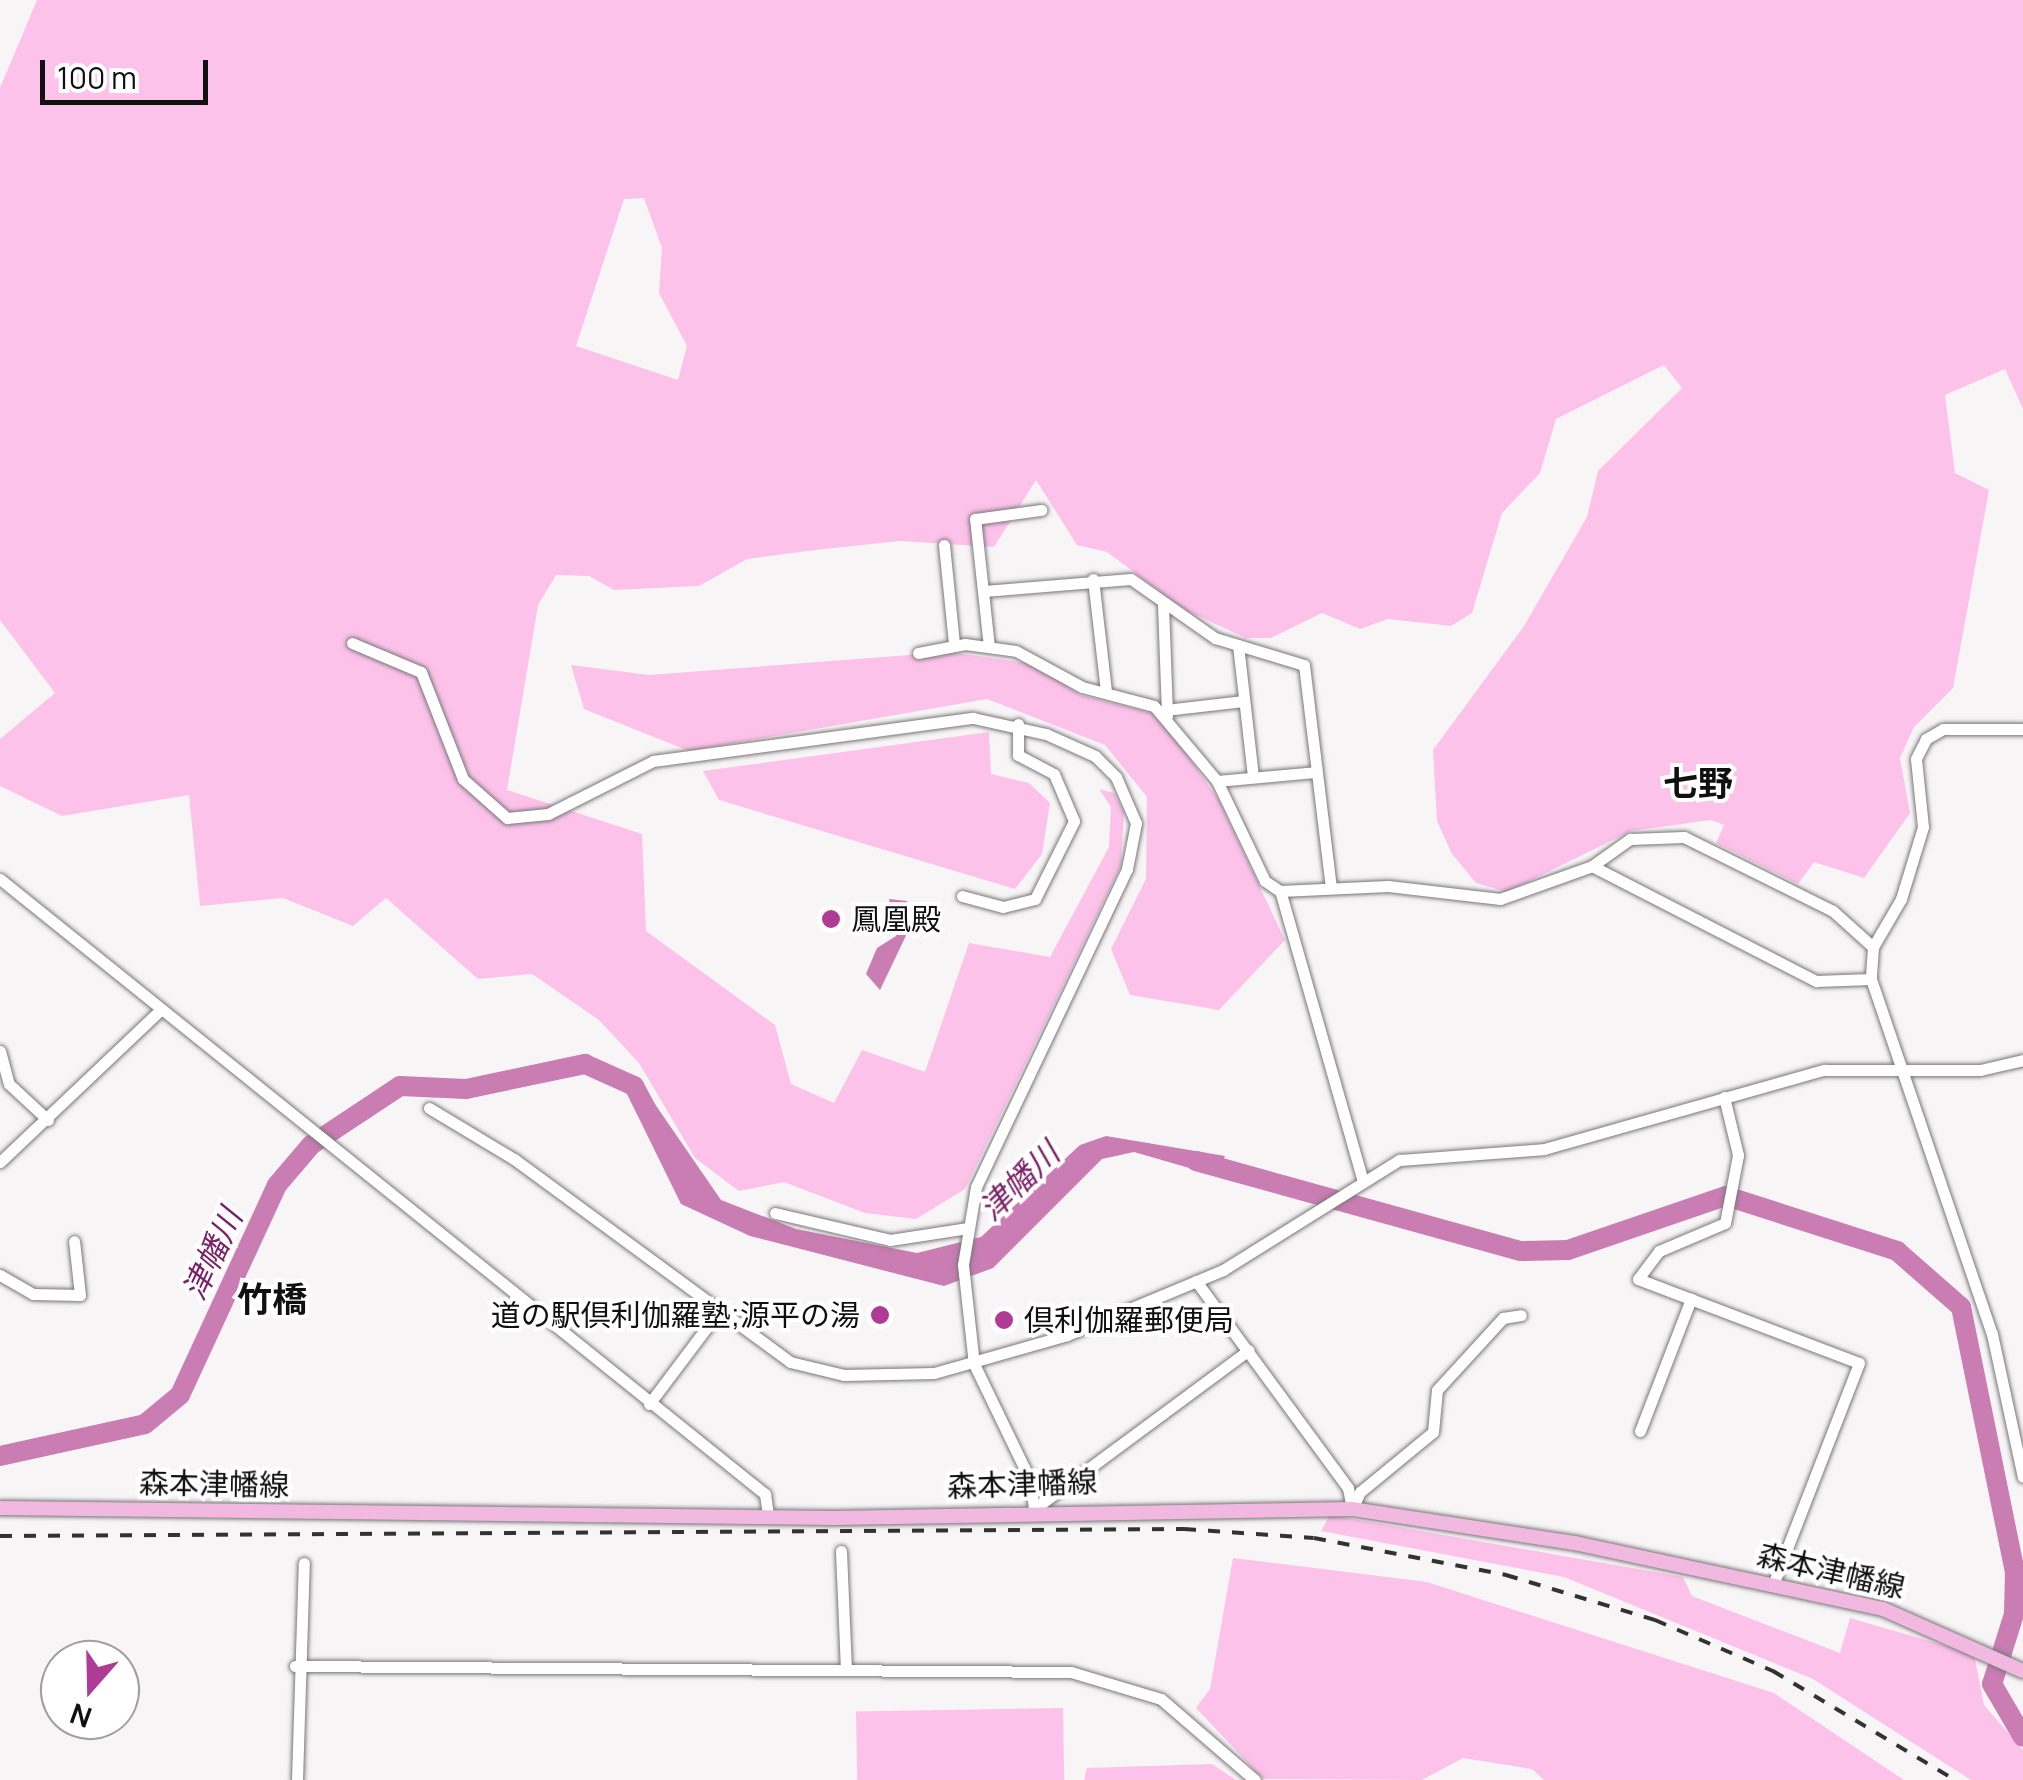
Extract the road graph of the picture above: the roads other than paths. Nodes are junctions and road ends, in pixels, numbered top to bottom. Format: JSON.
{"nodes":[{"id":1,"x":1041,"y":510,"type":"dead end"},
{"id":2,"x":944,"y":545,"type":"dead end"},
{"id":3,"x":1093,"y":580,"type":"junction"},
{"id":4,"x":984,"y":591,"type":"junction"},
{"id":5,"x":1164,"y":605,"type":"junction"},
{"id":6,"x":352,"y":643,"type":"dead end"},
{"id":7,"x":954,"y":644,"type":"junction"},
{"id":8,"x":1238,"y":646,"type":"junction"},
{"id":9,"x":989,"y":647,"type":"junction"},
{"id":10,"x":918,"y":652,"type":"dead end"},
{"id":11,"x":1106,"y":691,"type":"junction"},
{"id":12,"x":1244,"y":700,"type":"junction"},
{"id":13,"x":1171,"y":713,"type":"junction"},
{"id":14,"x":1018,"y":724,"type":"junction"},
{"id":15,"x":2023,"y":729,"type":"edge"},
{"id":16,"x":1315,"y":772,"type":"junction"},
{"id":17,"x":1253,"y":778,"type":"junction"},
{"id":18,"x":1217,"y":781,"type":"junction"},
{"id":19,"x":1592,"y":866,"type":"junction"},
{"id":20,"x":0,"y":879,"type":"edge"},
{"id":21,"x":1332,"y":886,"type":"junction"},
{"id":22,"x":1280,"y":891,"type":"junction"},
{"id":23,"x":962,"y":896,"type":"dead end"},
{"id":24,"x":1873,"y":948,"type":"junction"},
{"id":25,"x":1871,"y":979,"type":"junction"},
{"id":26,"x":161,"y":1010,"type":"junction"},
{"id":27,"x":0,"y":1051,"type":"edge"},
{"id":28,"x":2023,"y":1060,"type":"edge"},
{"id":29,"x":1903,"y":1068,"type":"junction"},
{"id":30,"x":1724,"y":1096,"type":"junction"},
{"id":31,"x":429,"y":1108,"type":"dead end"},
{"id":32,"x":48,"y":1120,"type":"junction"},
{"id":33,"x":0,"y":1162,"type":"edge"},
{"id":34,"x":1362,"y":1178,"type":"junction"},
{"id":35,"x":775,"y":1213,"type":"dead end"},
{"id":36,"x":968,"y":1228,"type":"junction"},
{"id":37,"x":74,"y":1241,"type":"dead end"},
{"id":38,"x":0,"y":1276,"type":"edge"},
{"id":39,"x":1196,"y":1282,"type":"junction"},
{"id":40,"x":1692,"y":1299,"type":"junction"},
{"id":41,"x":719,"y":1311,"type":"junction"},
{"id":42,"x":1522,"y":1315,"type":"dead end"},
{"id":43,"x":1249,"y":1350,"type":"junction"},
{"id":44,"x":974,"y":1364,"type":"junction"},
{"id":45,"x":2023,"y":1403,"type":"edge"},
{"id":46,"x":649,"y":1404,"type":"junction"},
{"id":47,"x":2008,"y":1409,"type":"junction"},
{"id":48,"x":1640,"y":1432,"type":"dead end"},
{"id":49,"x":2023,"y":1477,"type":"edge"},
{"id":50,"x":0,"y":1508,"type":"edge"},
{"id":51,"x":1034,"y":1509,"type":"junction"},
{"id":52,"x":1352,"y":1509,"type":"junction"},
{"id":53,"x":768,"y":1515,"type":"junction"},
{"id":54,"x":842,"y":1552,"type":"dead end"},
{"id":55,"x":304,"y":1563,"type":"dead end"},
{"id":56,"x":1773,"y":1585,"type":"junction"},
{"id":57,"x":296,"y":1666,"type":"junction"},
{"id":58,"x":846,"y":1668,"type":"junction"},
{"id":59,"x":2023,"y":1671,"type":"edge"},
{"id":60,"x":297,"y":1780,"type":"edge"},
{"id":61,"x":1255,"y":1780,"type":"edge"}],
"edges":[{"from":1,"to":4,"type":"street"},
{"from":2,"to":7,"type":"street"},
{"from":3,"to":4,"type":"street"},
{"from":3,"to":5,"type":"street"},
{"from":3,"to":11,"type":"street"},
{"from":4,"to":9,"type":"street"},
{"from":5,"to":8,"type":"street"},
{"from":5,"to":13,"type":"street"},
{"from":6,"to":14,"type":"street"},
{"from":7,"to":9,"type":"street"},
{"from":7,"to":10,"type":"street"},
{"from":8,"to":12,"type":"street"},
{"from":8,"to":16,"type":"street"},
{"from":9,"to":11,"type":"street"},
{"from":11,"to":13,"type":"street"},
{"from":12,"to":13,"type":"street"},
{"from":12,"to":17,"type":"street"},
{"from":13,"to":18,"type":"street"},
{"from":14,"to":23,"type":"street"},
{"from":14,"to":36,"type":"street"},
{"from":15,"to":24,"type":"street"},
{"from":16,"to":17,"type":"street"},
{"from":16,"to":21,"type":"street"},
{"from":17,"to":18,"type":"street"},
{"from":18,"to":22,"type":"street"},
{"from":19,"to":21,"type":"street"},
{"from":19,"to":24,"type":"street"},
{"from":19,"to":25,"type":"street"},
{"from":20,"to":26,"type":"street"},
{"from":21,"to":22,"type":"street"},
{"from":22,"to":34,"type":"street"},
{"from":24,"to":25,"type":"street"},
{"from":25,"to":29,"type":"street"},
{"from":26,"to":32,"type":"street"},
{"from":26,"to":46,"type":"street"},
{"from":27,"to":32,"type":"street"},
{"from":28,"to":29,"type":"street"},
{"from":29,"to":30,"type":"street"},
{"from":29,"to":47,"type":"street"},
{"from":30,"to":34,"type":"street"},
{"from":30,"to":40,"type":"street"},
{"from":31,"to":41,"type":"street"},
{"from":32,"to":33,"type":"street"},
{"from":34,"to":39,"type":"street"},
{"from":35,"to":36,"type":"street"},
{"from":36,"to":44,"type":"street"},
{"from":37,"to":38,"type":"street"},
{"from":39,"to":43,"type":"street"},
{"from":39,"to":44,"type":"street"},
{"from":40,"to":48,"type":"street"},
{"from":40,"to":56,"type":"street"},
{"from":41,"to":44,"type":"street"},
{"from":41,"to":46,"type":"street"},
{"from":42,"to":52,"type":"street"},
{"from":43,"to":51,"type":"street"},
{"from":43,"to":52,"type":"street"},
{"from":44,"to":51,"type":"street"},
{"from":45,"to":47,"type":"street"},
{"from":46,"to":53,"type":"street"},
{"from":47,"to":49,"type":"street"},
{"from":50,"to":53,"type":"main road","name":"森本津幡線"},
{"from":51,"to":52,"type":"main road","name":"森本津幡線"},
{"from":51,"to":53,"type":"main road","name":"森本津幡線"},
{"from":52,"to":56,"type":"main road","name":"森本津幡線"},
{"from":54,"to":58,"type":"street"},
{"from":55,"to":57,"type":"street"},
{"from":56,"to":59,"type":"main road","name":"森本津幡線"},
{"from":57,"to":58,"type":"street"},
{"from":57,"to":60,"type":"street"},
{"from":58,"to":61,"type":"street"}]}
